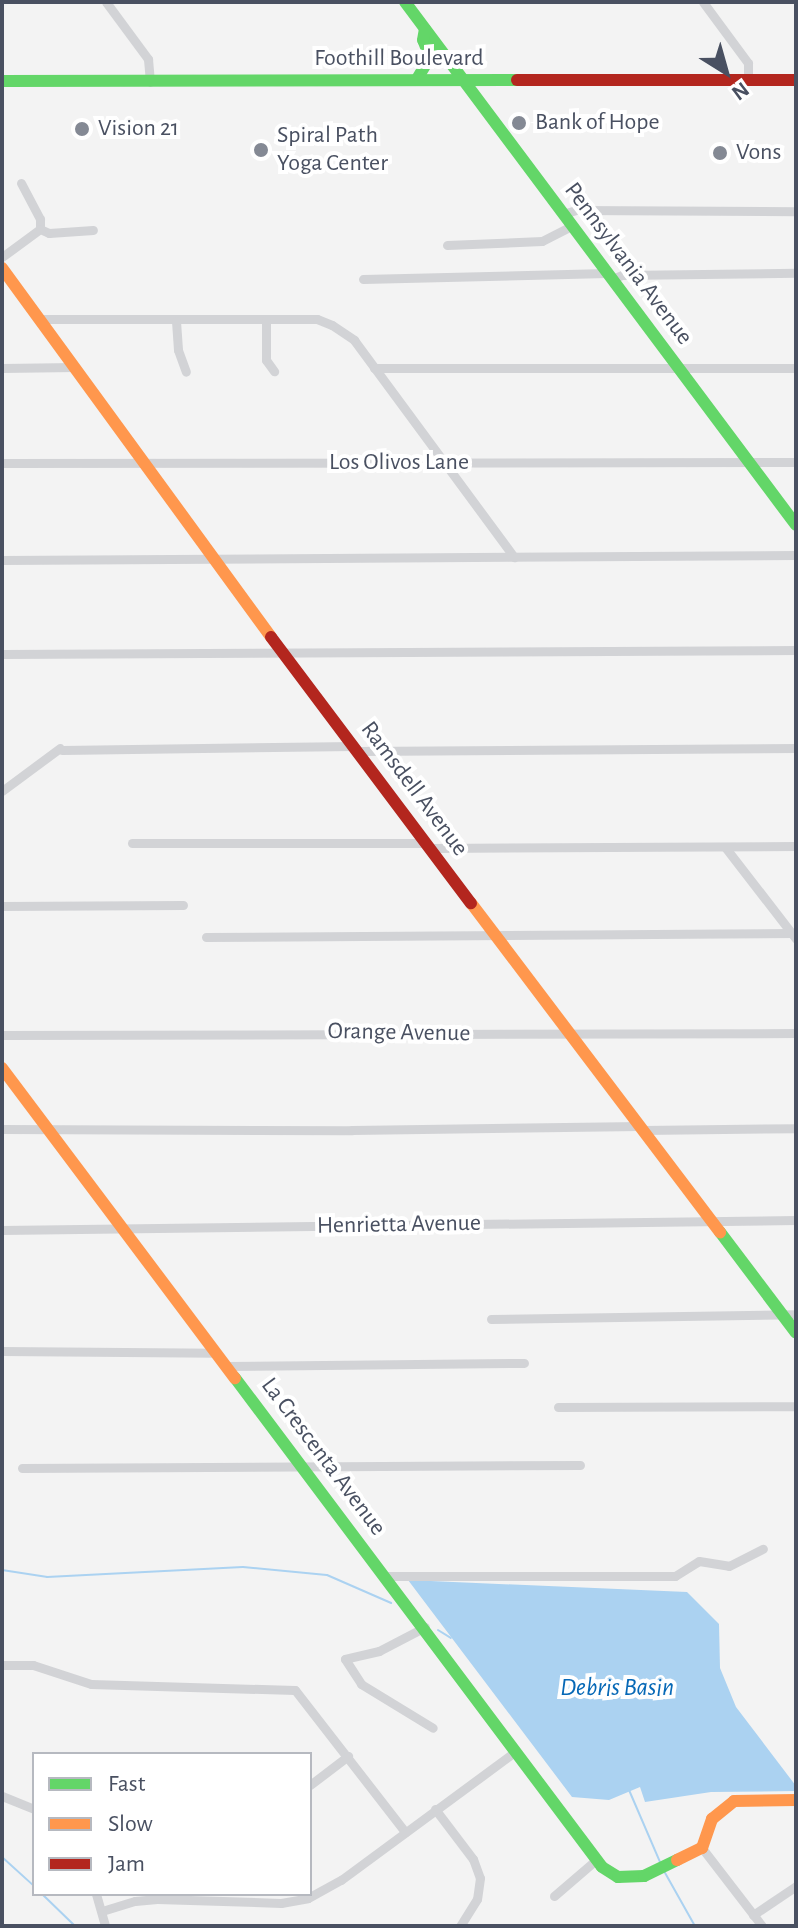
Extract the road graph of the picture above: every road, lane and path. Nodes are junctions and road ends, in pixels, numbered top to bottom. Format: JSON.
{"nodes":[{"id":1,"x":106,"y":2,"type":"edge"},
{"id":2,"x":405,"y":2,"type":"edge"},
{"id":3,"x":703,"y":2,"type":"edge"},
{"id":4,"x":425,"y":29,"type":"junction"},
{"id":5,"x":417,"y":79,"type":"junction"},
{"id":6,"x":748,"y":80,"type":"junction"},
{"id":7,"x":796,"y":80,"type":"edge"},
{"id":8,"x":2,"y":81,"type":"edge"},
{"id":9,"x":463,"y":81,"type":"junction"},
{"id":10,"x":150,"y":82,"type":"junction"},
{"id":11,"x":21,"y":183,"type":"dead end"},
{"id":12,"x":796,"y":211,"type":"edge"},
{"id":13,"x":563,"y":214,"type":"junction"},
{"id":14,"x":571,"y":226,"type":"junction"},
{"id":15,"x":40,"y":229,"type":"junction"},
{"id":16,"x":93,"y":230,"type":"dead end"},
{"id":17,"x":447,"y":245,"type":"dead end"},
{"id":18,"x":2,"y":257,"type":"edge"},
{"id":19,"x":3,"y":271,"type":"edge"},
{"id":20,"x":796,"y":273,"type":"edge"},
{"id":21,"x":609,"y":276,"type":"junction"},
{"id":22,"x":363,"y":279,"type":"dead end"},
{"id":23,"x":39,"y":319,"type":"junction"},
{"id":24,"x":266,"y":320,"type":"junction"},
{"id":25,"x":176,"y":321,"type":"junction"},
{"id":26,"x":75,"y":367,"type":"junction"},
{"id":27,"x":2,"y":368,"type":"edge"},
{"id":28,"x":374,"y":368,"type":"junction"},
{"id":29,"x":796,"y":368,"type":"edge"},
{"id":30,"x":680,"y":369,"type":"junction"},
{"id":31,"x":274,"y":371,"type":"dead end"},
{"id":32,"x":186,"y":372,"type":"dead end"},
{"id":33,"x":144,"y":461,"type":"junction"},
{"id":34,"x":796,"y":462,"type":"edge"},
{"id":35,"x":2,"y":463,"type":"edge"},
{"id":36,"x":448,"y":463,"type":"junction"},
{"id":37,"x":750,"y":463,"type":"junction"},
{"id":38,"x":796,"y":525,"type":"edge"},
{"id":39,"x":796,"y":555,"type":"edge"},
{"id":40,"x":514,"y":557,"type":"junction"},
{"id":41,"x":211,"y":558,"type":"junction"},
{"id":42,"x":2,"y":560,"type":"edge"},
{"id":43,"x":796,"y":650,"type":"edge"},
{"id":44,"x":283,"y":653,"type":"junction"},
{"id":45,"x":2,"y":654,"type":"edge"},
{"id":46,"x":796,"y":748,"type":"edge"},
{"id":47,"x":355,"y":749,"type":"junction"},
{"id":48,"x":2,"y":791,"type":"edge"},
{"id":49,"x":132,"y":843,"type":"dead end"},
{"id":50,"x":428,"y":845,"type":"junction"},
{"id":51,"x":796,"y":846,"type":"edge"},
{"id":52,"x":725,"y":847,"type":"junction"},
{"id":53,"x":183,"y":905,"type":"dead end"},
{"id":54,"x":2,"y":906,"type":"edge"},
{"id":55,"x":793,"y":934,"type":"edge"},
{"id":56,"x":206,"y":937,"type":"dead end"},
{"id":57,"x":497,"y":937,"type":"junction"},
{"id":58,"x":796,"y":1033,"type":"edge"},
{"id":59,"x":571,"y":1034,"type":"junction"},
{"id":60,"x":2,"y":1035,"type":"edge"},
{"id":61,"x":2,"y":1068,"type":"edge"},
{"id":62,"x":48,"y":1128,"type":"junction"},
{"id":63,"x":641,"y":1128,"type":"junction"},
{"id":64,"x":796,"y":1128,"type":"edge"},
{"id":65,"x":2,"y":1129,"type":"edge"},
{"id":66,"x":710,"y":1220,"type":"junction"},
{"id":67,"x":796,"y":1220,"type":"edge"},
{"id":68,"x":2,"y":1230,"type":"edge"},
{"id":69,"x":124,"y":1230,"type":"junction"},
{"id":70,"x":782,"y":1314,"type":"junction"},
{"id":71,"x":796,"y":1314,"type":"edge"},
{"id":72,"x":491,"y":1319,"type":"dead end"},
{"id":73,"x":796,"y":1333,"type":"edge"},
{"id":74,"x":2,"y":1351,"type":"edge"},
{"id":75,"x":216,"y":1353,"type":"junction"},
{"id":76,"x":524,"y":1363,"type":"dead end"},
{"id":77,"x":226,"y":1366,"type":"junction"},
{"id":78,"x":796,"y":1406,"type":"edge"},
{"id":79,"x":558,"y":1407,"type":"dead end"},
{"id":80,"x":580,"y":1465,"type":"dead end"},
{"id":81,"x":22,"y":1468,"type":"dead end"},
{"id":82,"x":303,"y":1468,"type":"junction"},
{"id":83,"x":763,"y":1549,"type":"dead end"},
{"id":84,"x":386,"y":1576,"type":"junction"},
{"id":85,"x":425,"y":1627,"type":"junction"},
{"id":86,"x":2,"y":1665,"type":"edge"},
{"id":87,"x":433,"y":1728,"type":"dead end"},
{"id":88,"x":516,"y":1751,"type":"junction"},
{"id":89,"x":348,"y":1756,"type":"junction"},
{"id":90,"x":312,"y":1783,"type":"edge"},
{"id":91,"x":2,"y":1796,"type":"edge"},
{"id":92,"x":796,"y":1800,"type":"edge"},
{"id":93,"x":32,"y":1808,"type":"edge"},
{"id":94,"x":435,"y":1809,"type":"junction"},
{"id":95,"x":405,"y":1832,"type":"junction"},
{"id":96,"x":702,"y":1848,"type":"junction"},
{"id":97,"x":596,"y":1860,"type":"junction"},
{"id":98,"x":796,"y":1886,"type":"edge"},
{"id":99,"x":97,"y":1896,"type":"edge"},
{"id":100,"x":312,"y":1896,"type":"edge"},
{"id":101,"x":312,"y":1896,"type":"edge"},
{"id":102,"x":554,"y":1896,"type":"dead end"},
{"id":103,"x":102,"y":1911,"type":"junction"},
{"id":104,"x":753,"y":1915,"type":"junction"},
{"id":105,"x":105,"y":1926,"type":"edge"},
{"id":106,"x":460,"y":1926,"type":"edge"},
{"id":107,"x":762,"y":1926,"type":"edge"}],
"edges":[{"from":1,"to":10,"type":"street"},
{"from":2,"to":4,"type":"street","name":"Pennsylvania Avenue"},
{"from":3,"to":6,"type":"street"},
{"from":4,"to":5,"type":"street"},
{"from":4,"to":9,"type":"street","name":"Pennsylvania Avenue"},
{"from":5,"to":9,"type":"street","name":"Foothill Boulevard"},
{"from":5,"to":10,"type":"street","name":"Foothill Boulevard"},
{"from":6,"to":7,"type":"street","name":"Foothill Boulevard"},
{"from":6,"to":9,"type":"street","name":"Foothill Boulevard"},
{"from":8,"to":10,"type":"street","name":"Foothill Boulevard"},
{"from":9,"to":13,"type":"street","name":"Pennsylvania Avenue"},
{"from":11,"to":15,"type":"street"},
{"from":12,"to":13,"type":"street"},
{"from":13,"to":14,"type":"street","name":"Pennsylvania Avenue"},
{"from":14,"to":17,"type":"street"},
{"from":14,"to":21,"type":"street","name":"Pennsylvania Avenue"},
{"from":15,"to":16,"type":"street"},
{"from":15,"to":18,"type":"street"},
{"from":19,"to":23,"type":"street","name":"Ramsdell Avenue"},
{"from":20,"to":21,"type":"street"},
{"from":21,"to":22,"type":"street"},
{"from":21,"to":30,"type":"street","name":"Pennsylvania Avenue"},
{"from":23,"to":25,"type":"street"},
{"from":23,"to":26,"type":"street","name":"Ramsdell Avenue"},
{"from":24,"to":25,"type":"street"},
{"from":24,"to":28,"type":"street"},
{"from":24,"to":31,"type":"street"},
{"from":25,"to":32,"type":"street"},
{"from":26,"to":27,"type":"street"},
{"from":26,"to":33,"type":"street","name":"Ramsdell Avenue"},
{"from":28,"to":30,"type":"street"},
{"from":28,"to":36,"type":"street"},
{"from":29,"to":30,"type":"street"},
{"from":30,"to":37,"type":"street","name":"Pennsylvania Avenue"},
{"from":33,"to":35,"type":"street","name":"Los Olivos Lane"},
{"from":33,"to":36,"type":"street","name":"Los Olivos Lane"},
{"from":33,"to":41,"type":"street","name":"Ramsdell Avenue"},
{"from":34,"to":37,"type":"street","name":"Los Olivos Lane"},
{"from":36,"to":37,"type":"street","name":"Los Olivos Lane"},
{"from":36,"to":40,"type":"street"},
{"from":37,"to":38,"type":"street","name":"Pennsylvania Avenue"},
{"from":39,"to":40,"type":"street"},
{"from":40,"to":41,"type":"street"},
{"from":41,"to":42,"type":"street"},
{"from":41,"to":44,"type":"street","name":"Ramsdell Avenue"},
{"from":43,"to":44,"type":"street"},
{"from":44,"to":45,"type":"street"},
{"from":44,"to":47,"type":"street","name":"Ramsdell Avenue"},
{"from":46,"to":47,"type":"street"},
{"from":47,"to":48,"type":"street"},
{"from":47,"to":50,"type":"street","name":"Ramsdell Avenue"},
{"from":49,"to":50,"type":"street"},
{"from":50,"to":52,"type":"street"},
{"from":50,"to":57,"type":"street","name":"Ramsdell Avenue"},
{"from":51,"to":52,"type":"street"},
{"from":52,"to":55,"type":"street"},
{"from":53,"to":54,"type":"street"},
{"from":55,"to":57,"type":"street"},
{"from":56,"to":57,"type":"street"},
{"from":57,"to":59,"type":"street","name":"Ramsdell Avenue"},
{"from":58,"to":59,"type":"street","name":"Orange Avenue"},
{"from":59,"to":60,"type":"street","name":"Orange Avenue"},
{"from":59,"to":63,"type":"street","name":"Ramsdell Avenue"},
{"from":61,"to":62,"type":"street","name":"La Crescenta Avenue"},
{"from":62,"to":63,"type":"street"},
{"from":62,"to":65,"type":"street"},
{"from":62,"to":69,"type":"street","name":"La Crescenta Avenue"},
{"from":63,"to":64,"type":"street"},
{"from":63,"to":66,"type":"street","name":"Ramsdell Avenue"},
{"from":66,"to":67,"type":"street","name":"Henrietta Avenue"},
{"from":66,"to":69,"type":"street","name":"Henrietta Avenue"},
{"from":66,"to":70,"type":"street","name":"Ramsdell Avenue"},
{"from":68,"to":69,"type":"street","name":"Henrietta Avenue"},
{"from":69,"to":75,"type":"street","name":"La Crescenta Avenue"},
{"from":70,"to":71,"type":"street"},
{"from":70,"to":72,"type":"street"},
{"from":70,"to":73,"type":"street","name":"Ramsdell Avenue"},
{"from":74,"to":75,"type":"street"},
{"from":75,"to":77,"type":"street","name":"La Crescenta Avenue"},
{"from":76,"to":77,"type":"street"},
{"from":77,"to":82,"type":"street","name":"La Crescenta Avenue"},
{"from":78,"to":79,"type":"street"},
{"from":80,"to":82,"type":"street"},
{"from":81,"to":82,"type":"street"},
{"from":82,"to":84,"type":"street","name":"La Crescenta Avenue"},
{"from":83,"to":84,"type":"street"},
{"from":84,"to":85,"type":"street","name":"La Crescenta Avenue"},
{"from":85,"to":87,"type":"street"},
{"from":85,"to":88,"type":"street","name":"La Crescenta Avenue"},
{"from":86,"to":89,"type":"street"},
{"from":88,"to":94,"type":"street"},
{"from":88,"to":97,"type":"street","name":"La Crescenta Avenue"},
{"from":89,"to":90,"type":"street"},
{"from":89,"to":95,"type":"street"},
{"from":91,"to":93,"type":"street"},
{"from":92,"to":96,"type":"street"},
{"from":94,"to":95,"type":"street"},
{"from":94,"to":106,"type":"street"},
{"from":95,"to":101,"type":"street"},
{"from":96,"to":97,"type":"street","name":"La Crescenta Avenue"},
{"from":96,"to":104,"type":"street"},
{"from":97,"to":102,"type":"street"},
{"from":98,"to":104,"type":"street"},
{"from":99,"to":103,"type":"street"},
{"from":100,"to":103,"type":"street"},
{"from":103,"to":105,"type":"street"},
{"from":104,"to":107,"type":"street"}]}
